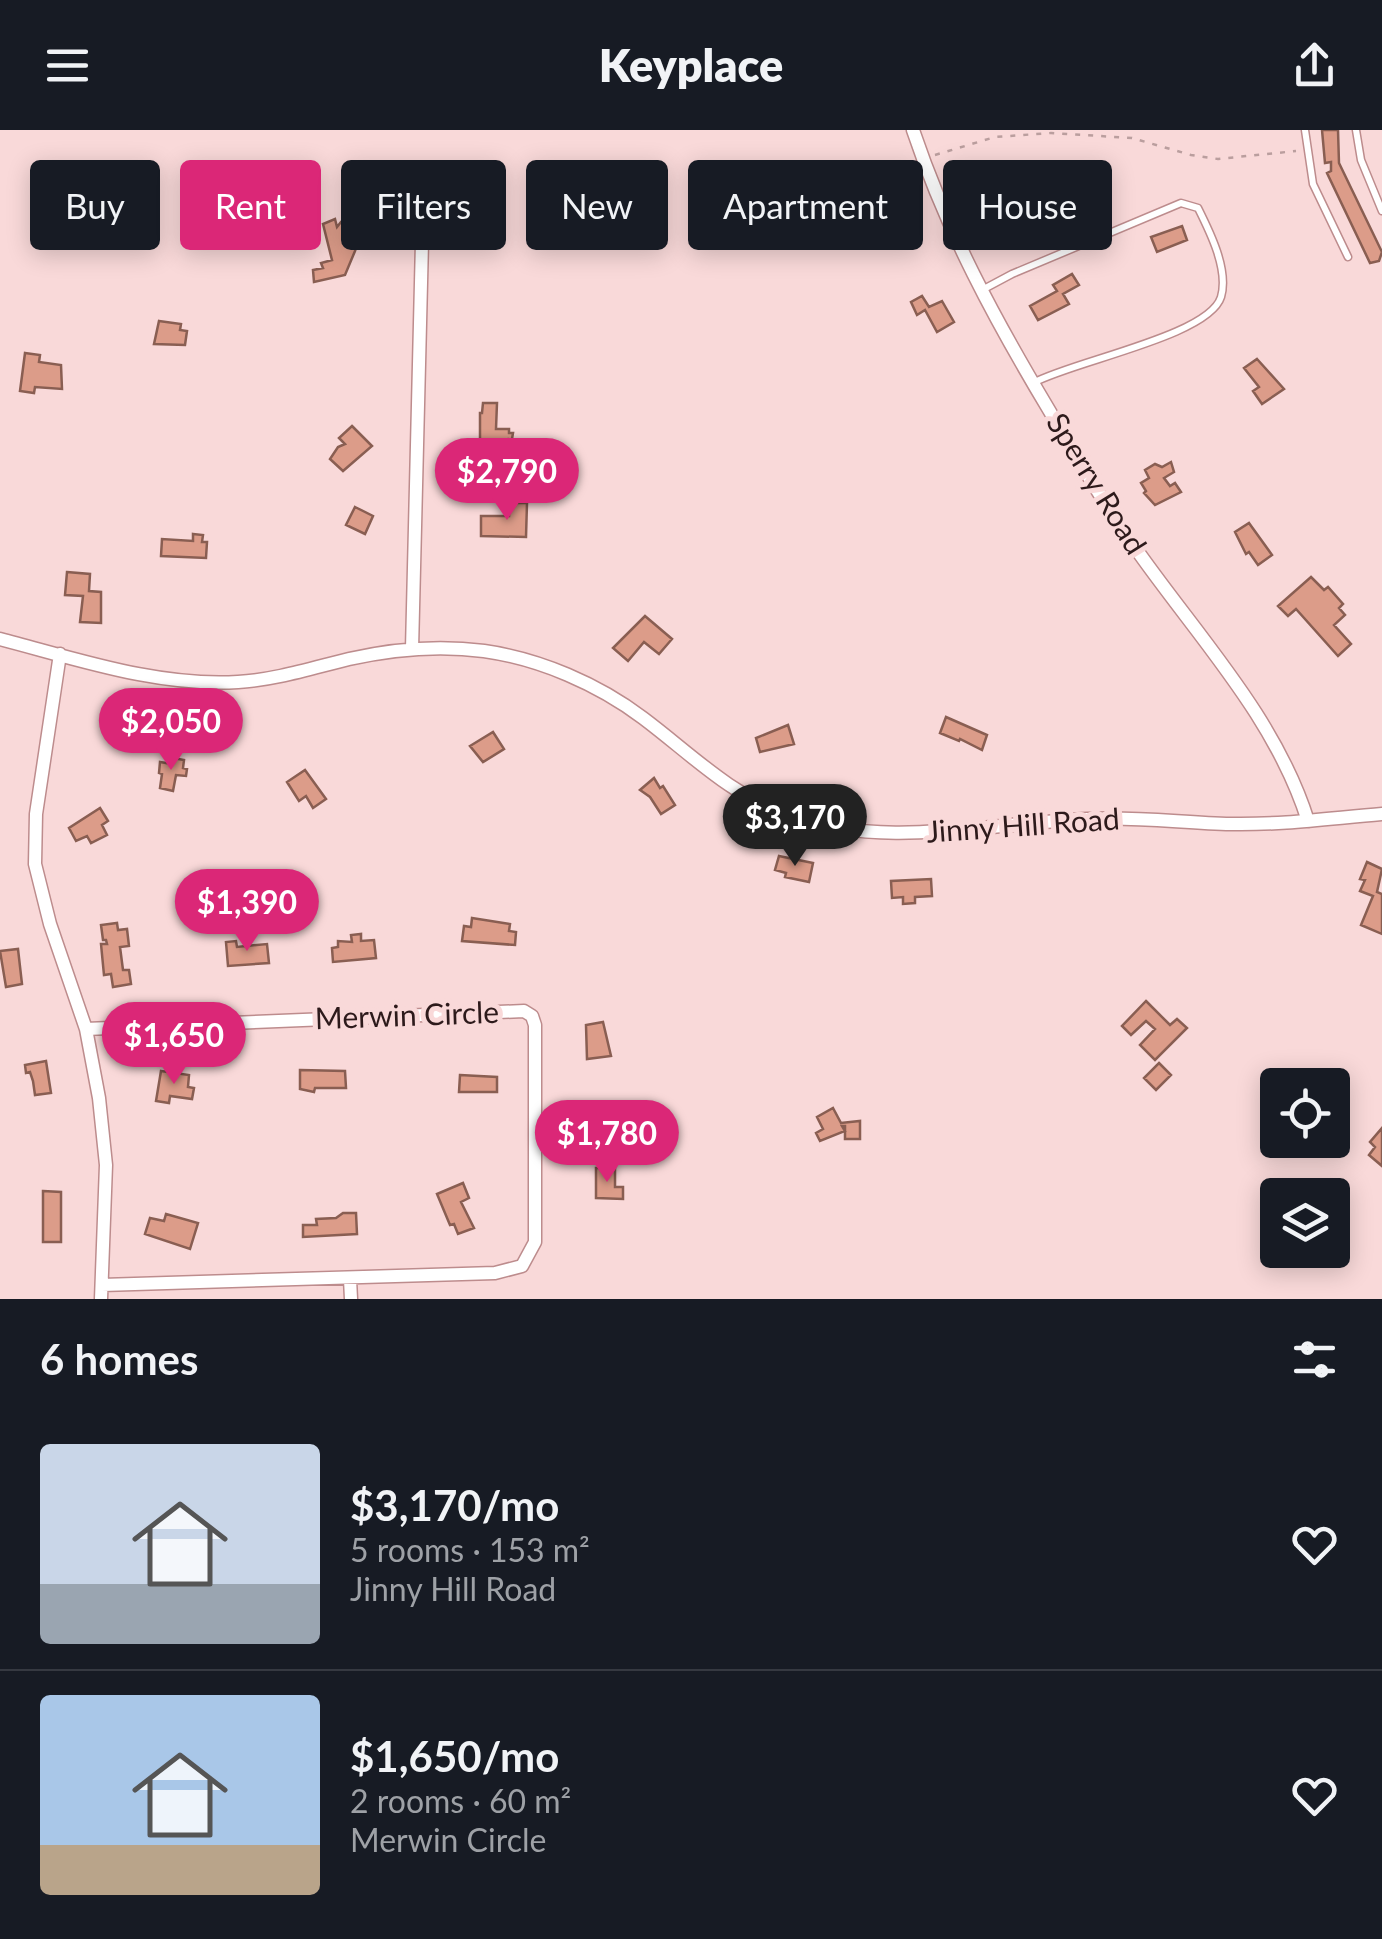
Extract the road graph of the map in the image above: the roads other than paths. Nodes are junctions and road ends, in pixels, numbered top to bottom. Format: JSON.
{"nodes":[{"id":1,"x":914,"y":130,"type":"edge"},
{"id":2,"x":1305,"y":130,"type":"edge"},
{"id":3,"x":1356,"y":130,"type":"edge"},
{"id":4,"x":1382,"y":211,"type":"edge"},
{"id":5,"x":422,"y":250,"type":"edge"},
{"id":6,"x":1348,"y":257,"type":"dead end"},
{"id":7,"x":980,"y":291,"type":"junction"},
{"id":8,"x":1033,"y":383,"type":"junction"},
{"id":9,"x":0,"y":639,"type":"edge"},
{"id":10,"x":412,"y":649,"type":"junction"},
{"id":11,"x":60,"y":654,"type":"junction"},
{"id":12,"x":1382,"y":814,"type":"edge"},
{"id":13,"x":1308,"y":821,"type":"junction"},
{"id":14,"x":86,"y":1029,"type":"junction"},
{"id":15,"x":350,"y":1279,"type":"junction"},
{"id":16,"x":102,"y":1292,"type":"edge"},
{"id":17,"x":351,"y":1299,"type":"edge"}],
"edges":[{"from":1,"to":7,"type":"street","name":"Sperry Road"},
{"from":2,"to":6,"type":"lane"},
{"from":3,"to":4,"type":"lane"},
{"from":5,"to":10,"type":"street"},
{"from":7,"to":8,"type":"street","name":"Sperry Road"},
{"from":7,"to":8,"type":"lane"},
{"from":8,"to":13,"type":"street","name":"Sperry Road"},
{"from":9,"to":11,"type":"street","name":"Jinny Hill Road"},
{"from":10,"to":11,"type":"street","name":"Jinny Hill Road"},
{"from":10,"to":13,"type":"street","name":"Jinny Hill Road"},
{"from":11,"to":14,"type":"street"},
{"from":12,"to":13,"type":"street","name":"Jinny Hill Road"},
{"from":14,"to":15,"type":"street","name":"Merwin Circle"},
{"from":14,"to":16,"type":"street"},
{"from":15,"to":16,"type":"street","name":"Merwin Circle"},
{"from":15,"to":17,"type":"street"}]}
